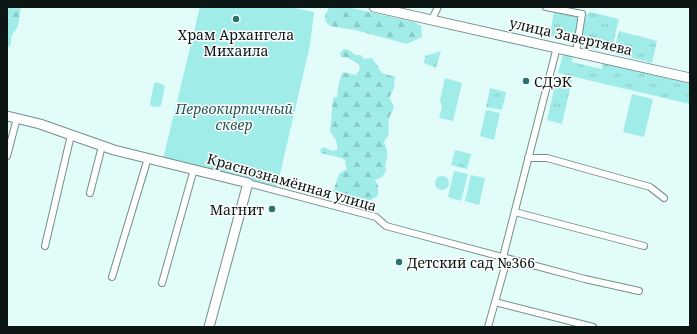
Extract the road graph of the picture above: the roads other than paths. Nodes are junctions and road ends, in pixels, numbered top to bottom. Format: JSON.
{"nodes":[{"id":1,"x":374,"y":7,"type":"edge"},
{"id":2,"x":438,"y":7,"type":"edge"},
{"id":3,"x":546,"y":7,"type":"edge"},
{"id":4,"x":568,"y":9,"type":"edge"},
{"id":5,"x":432,"y":19,"type":"junction"},
{"id":6,"x":557,"y":47,"type":"junction"},
{"id":7,"x":576,"y":52,"type":"junction"},
{"id":8,"x":690,"y":78,"type":"edge"},
{"id":9,"x":7,"y":116,"type":"edge"},
{"id":10,"x":17,"y":118,"type":"junction"},
{"id":11,"x":71,"y":135,"type":"junction"},
{"id":12,"x":102,"y":146,"type":"junction"},
{"id":13,"x":7,"y":156,"type":"edge"},
{"id":14,"x":148,"y":158,"type":"junction"},
{"id":15,"x":528,"y":158,"type":"junction"},
{"id":16,"x":194,"y":169,"type":"junction"},
{"id":17,"x":248,"y":183,"type":"junction"},
{"id":18,"x":90,"y":193,"type":"dead end"},
{"id":19,"x":664,"y":198,"type":"dead end"},
{"id":20,"x":514,"y":212,"type":"junction"},
{"id":21,"x":45,"y":246,"type":"dead end"},
{"id":22,"x":644,"y":246,"type":"dead end"},
{"id":23,"x":503,"y":256,"type":"junction"},
{"id":24,"x":112,"y":277,"type":"dead end"},
{"id":25,"x":162,"y":283,"type":"dead end"},
{"id":26,"x":638,"y":291,"type":"dead end"},
{"id":27,"x":494,"y":302,"type":"junction"},
{"id":28,"x":210,"y":323,"type":"edge"},
{"id":29,"x":488,"y":327,"type":"edge"},
{"id":30,"x":593,"y":327,"type":"edge"}],
"edges":[{"from":1,"to":5,"type":"street","name":"улица Завертяева"},
{"from":2,"to":5,"type":"street"},
{"from":3,"to":4,"type":"street"},
{"from":4,"to":7,"type":"street"},
{"from":5,"to":6,"type":"street","name":"улица Завертяева"},
{"from":6,"to":7,"type":"street","name":"улица Завертяева"},
{"from":6,"to":15,"type":"street"},
{"from":7,"to":8,"type":"street","name":"улица Завертяева"},
{"from":9,"to":10,"type":"street","name":"Краснознамённая улица"},
{"from":10,"to":11,"type":"street","name":"Краснознамённая улица"},
{"from":10,"to":13,"type":"street"},
{"from":11,"to":12,"type":"street","name":"Краснознамённая улица"},
{"from":11,"to":21,"type":"street"},
{"from":12,"to":14,"type":"street","name":"Краснознамённая улица"},
{"from":12,"to":18,"type":"street"},
{"from":14,"to":16,"type":"street","name":"Краснознамённая улица"},
{"from":14,"to":24,"type":"street"},
{"from":15,"to":19,"type":"street"},
{"from":15,"to":20,"type":"street"},
{"from":16,"to":17,"type":"street","name":"Краснознамённая улица"},
{"from":16,"to":25,"type":"street"},
{"from":17,"to":23,"type":"street","name":"Краснознамённая улица"},
{"from":17,"to":28,"type":"street"},
{"from":20,"to":22,"type":"street"},
{"from":20,"to":23,"type":"street"},
{"from":23,"to":26,"type":"street","name":"Краснознамённая улица"},
{"from":23,"to":27,"type":"street"},
{"from":27,"to":29,"type":"street"},
{"from":27,"to":30,"type":"street"}]}
